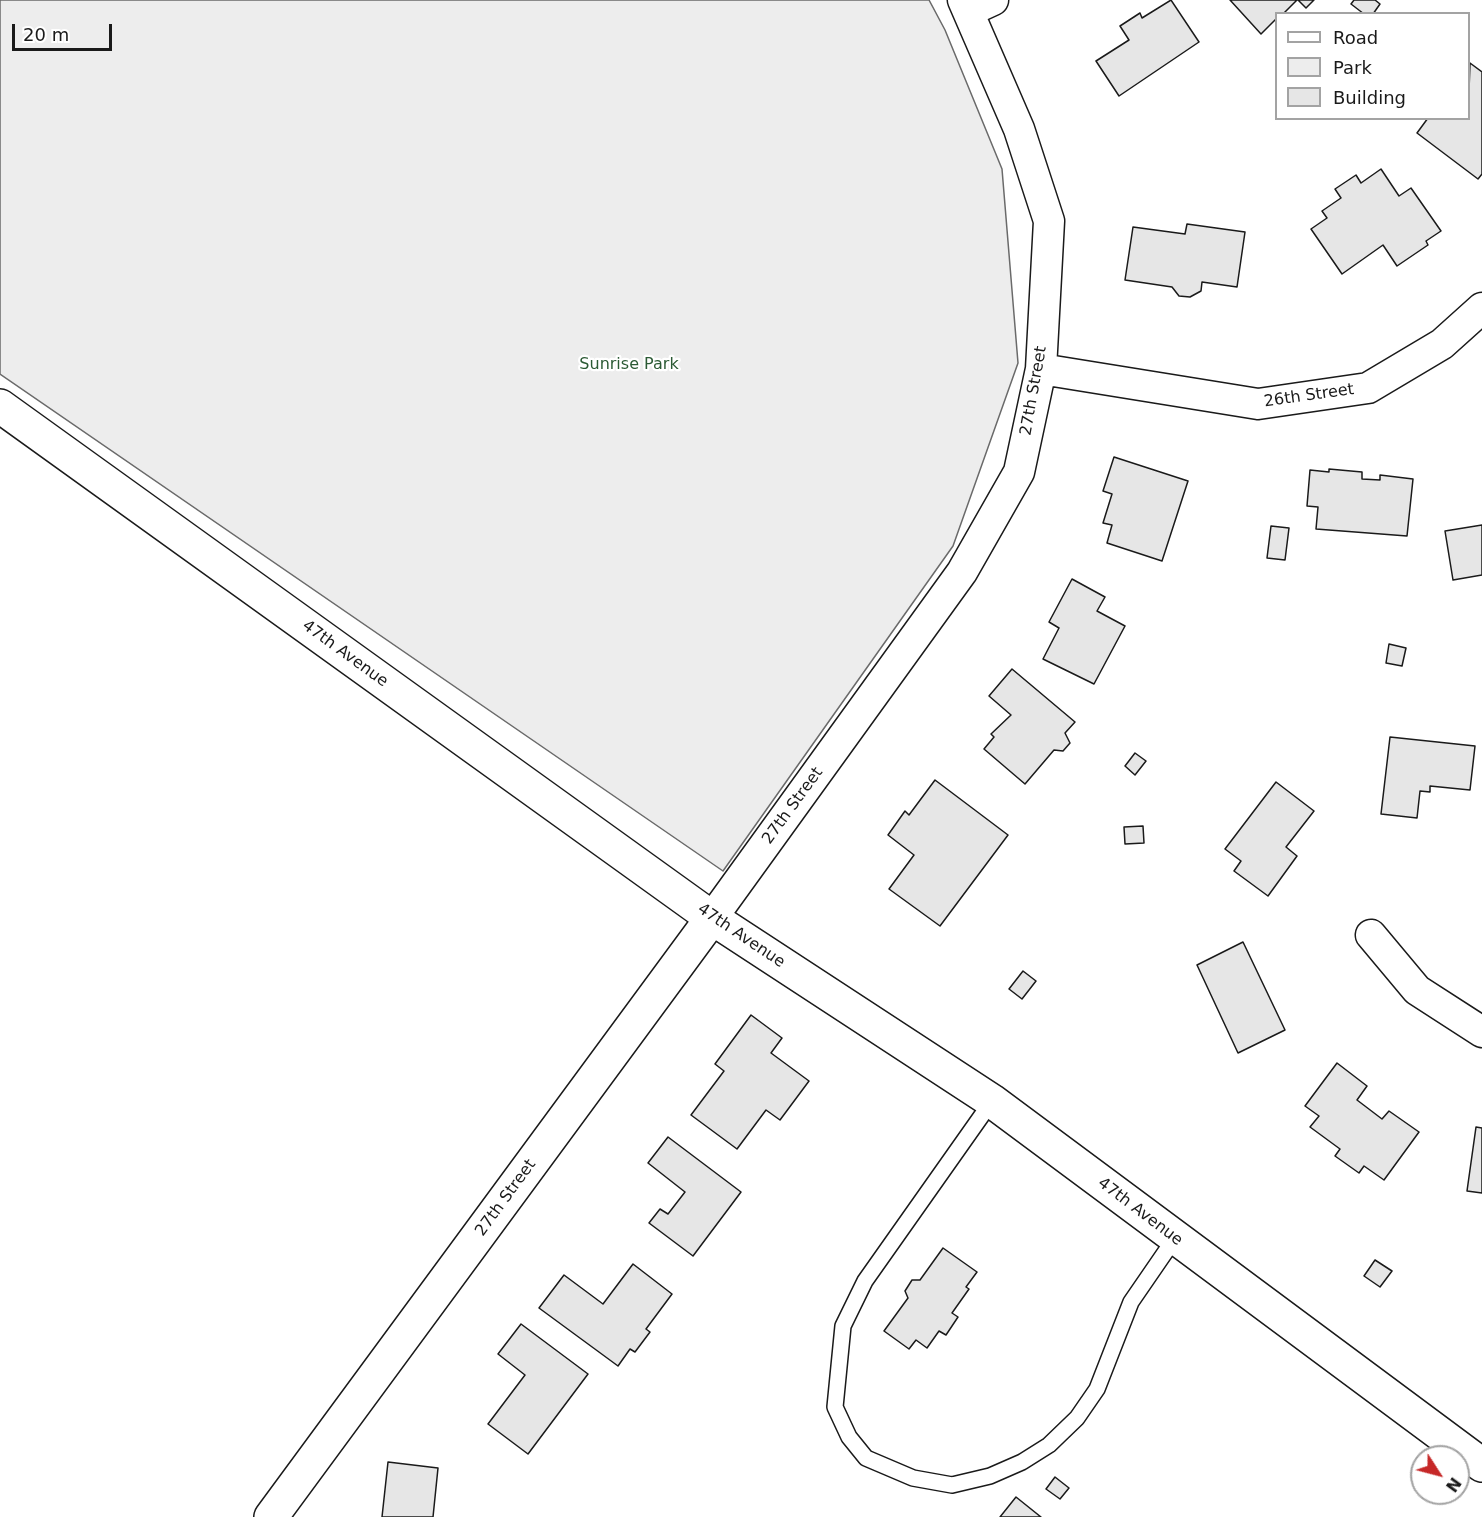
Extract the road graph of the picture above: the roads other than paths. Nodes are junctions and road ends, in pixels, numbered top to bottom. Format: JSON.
{"nodes":[{"id":1,"x":975,"y":4,"type":"edge"},
{"id":2,"x":1482,"y":308,"type":"edge"},
{"id":3,"x":1041,"y":369,"type":"junction"},
{"id":4,"x":0,"y":406,"type":"edge"},
{"id":5,"x":712,"y":918,"type":"junction"},
{"id":6,"x":1371,"y":935,"type":"dead end"},
{"id":7,"x":1482,"y":1032,"type":"edge"},
{"id":8,"x":992,"y":1101,"type":"junction"},
{"id":9,"x":1175,"y":1238,"type":"junction"},
{"id":10,"x":1482,"y":1465,"type":"edge"},
{"id":11,"x":271,"y":1517,"type":"edge"}],
"edges":[{"from":1,"to":3,"type":"street","name":"27th Street"},
{"from":2,"to":3,"type":"street","name":"26th Street"},
{"from":3,"to":5,"type":"street","name":"27th Street"},
{"from":4,"to":5,"type":"street","name":"47th Avenue"},
{"from":5,"to":8,"type":"street","name":"47th Avenue"},
{"from":5,"to":11,"type":"street","name":"27th Street"},
{"from":6,"to":7,"type":"street"},
{"from":8,"to":9,"type":"street","name":"47th Avenue"},
{"from":8,"to":9,"type":"lane"},
{"from":9,"to":10,"type":"street","name":"47th Avenue"}]}
